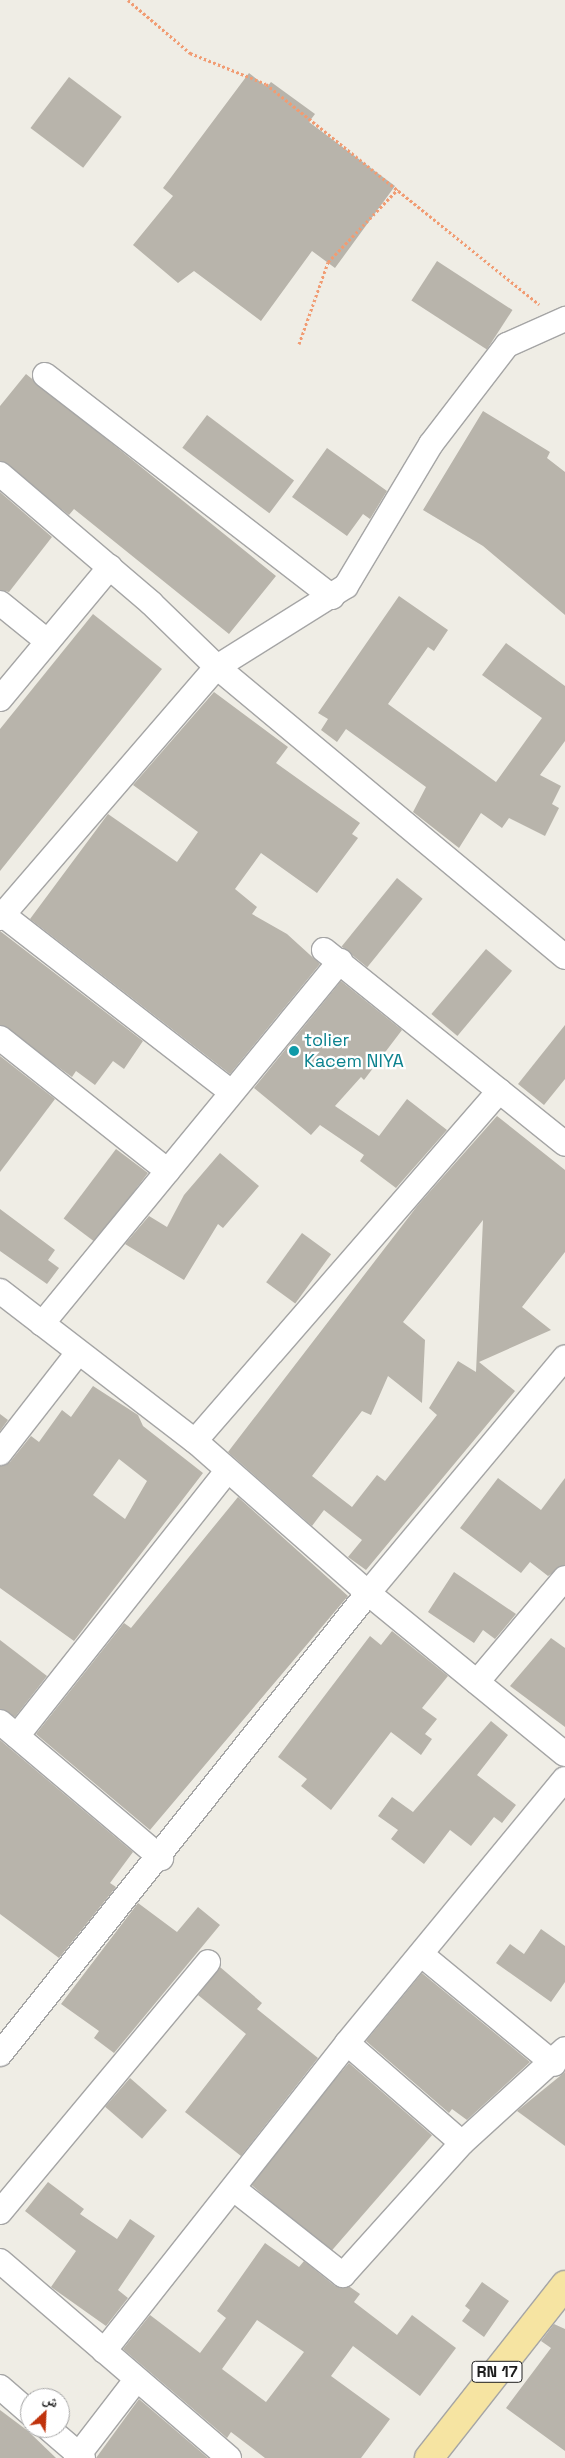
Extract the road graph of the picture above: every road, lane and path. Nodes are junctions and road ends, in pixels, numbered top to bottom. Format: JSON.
{"nodes":[{"id":1,"x":128,"y":0,"type":"edge"},
{"id":2,"x":398,"y":189,"type":"junction"},
{"id":3,"x":563,"y":320,"type":"edge"},
{"id":4,"x":300,"y":344,"type":"dead end"},
{"id":5,"x":45,"y":375,"type":"dead end"},
{"id":6,"x":0,"y":474,"type":"edge"},
{"id":7,"x":110,"y":567,"type":"junction"},
{"id":8,"x":332,"y":598,"type":"junction"},
{"id":9,"x":0,"y":603,"type":"edge"},
{"id":10,"x":47,"y":641,"type":"junction"},
{"id":11,"x":217,"y":668,"type":"junction"},
{"id":12,"x":0,"y":699,"type":"edge"},
{"id":13,"x":1,"y":917,"type":"edge"},
{"id":14,"x":565,"y":957,"type":"edge"},
{"id":15,"x":0,"y":1038,"type":"edge"},
{"id":16,"x":499,"y":1091,"type":"junction"},
{"id":17,"x":231,"y":1092,"type":"junction"},
{"id":18,"x":565,"y":1144,"type":"edge"},
{"id":19,"x":168,"y":1171,"type":"junction"},
{"id":20,"x":0,"y":1291,"type":"edge"},
{"id":21,"x":42,"y":1324,"type":"junction"},
{"id":22,"x":78,"y":1354,"type":"junction"},
{"id":23,"x":565,"y":1357,"type":"edge"},
{"id":24,"x":194,"y":1441,"type":"junction"},
{"id":25,"x":0,"y":1453,"type":"edge"},
{"id":26,"x":227,"y":1471,"type":"junction"},
{"id":27,"x":565,"y":1578,"type":"edge"},
{"id":28,"x":368,"y":1593,"type":"junction"},
{"id":29,"x":477,"y":1682,"type":"junction"},
{"id":30,"x":9,"y":1729,"type":"edge"},
{"id":31,"x":565,"y":1754,"type":"edge"},
{"id":32,"x":565,"y":1779,"type":"edge"},
{"id":33,"x":160,"y":1858,"type":"junction"},
{"id":34,"x":422,"y":1955,"type":"junction"},
{"id":35,"x":208,"y":1962,"type":"dead end"},
{"id":36,"x":347,"y":2043,"type":"junction"},
{"id":37,"x":0,"y":2054,"type":"edge"},
{"id":38,"x":560,"y":2056,"type":"edge"},
{"id":39,"x":462,"y":2143,"type":"junction"},
{"id":40,"x":234,"y":2189,"type":"junction"},
{"id":41,"x":0,"y":2212,"type":"edge"},
{"id":42,"x":0,"y":2261,"type":"edge"},
{"id":43,"x":565,"y":2285,"type":"edge"},
{"id":44,"x":104,"y":2351,"type":"junction"},
{"id":45,"x":136,"y":2380,"type":"junction"},
{"id":46,"x":0,"y":2387,"type":"edge"},
{"id":47,"x":20,"y":2404,"type":"edge"},
{"id":48,"x":59,"y":2438,"type":"edge"},
{"id":49,"x":79,"y":2457,"type":"edge"},
{"id":50,"x":229,"y":2458,"type":"edge"},
{"id":51,"x":428,"y":2458,"type":"edge"}],
"edges":[{"from":1,"to":2,"type":"path"},
{"from":2,"to":3,"type":"path"},
{"from":2,"to":4,"type":"path"},
{"from":3,"to":8,"type":"street"},
{"from":5,"to":8,"type":"street"},
{"from":6,"to":7,"type":"street"},
{"from":7,"to":10,"type":"street"},
{"from":7,"to":11,"type":"street"},
{"from":8,"to":11,"type":"street"},
{"from":9,"to":10,"type":"street"},
{"from":10,"to":12,"type":"street"},
{"from":11,"to":13,"type":"street"},
{"from":11,"to":14,"type":"street"},
{"from":13,"to":17,"type":"street"},
{"from":15,"to":19,"type":"street"},
{"from":16,"to":17,"type":"street"},
{"from":16,"to":18,"type":"street"},
{"from":16,"to":24,"type":"street"},
{"from":17,"to":19,"type":"street"},
{"from":19,"to":21,"type":"street"},
{"from":20,"to":21,"type":"street"},
{"from":21,"to":22,"type":"street"},
{"from":22,"to":24,"type":"street"},
{"from":22,"to":25,"type":"street"},
{"from":23,"to":28,"type":"street"},
{"from":24,"to":26,"type":"street"},
{"from":26,"to":28,"type":"street"},
{"from":26,"to":30,"type":"street"},
{"from":27,"to":29,"type":"street"},
{"from":28,"to":29,"type":"street"},
{"from":28,"to":33,"type":"street"},
{"from":29,"to":31,"type":"street"},
{"from":30,"to":33,"type":"street"},
{"from":32,"to":34,"type":"street"},
{"from":33,"to":37,"type":"street"},
{"from":34,"to":36,"type":"street"},
{"from":34,"to":38,"type":"street"},
{"from":35,"to":41,"type":"street"},
{"from":36,"to":39,"type":"street"},
{"from":36,"to":40,"type":"street"},
{"from":38,"to":39,"type":"street"},
{"from":39,"to":40,"type":"street"},
{"from":40,"to":44,"type":"street"},
{"from":42,"to":44,"type":"street"},
{"from":43,"to":51,"type":"main road","number":"RN 17"},
{"from":44,"to":45,"type":"street"},
{"from":45,"to":49,"type":"street"},
{"from":45,"to":50,"type":"street"},
{"from":46,"to":47,"type":"street"},
{"from":48,"to":49,"type":"street"}]}
